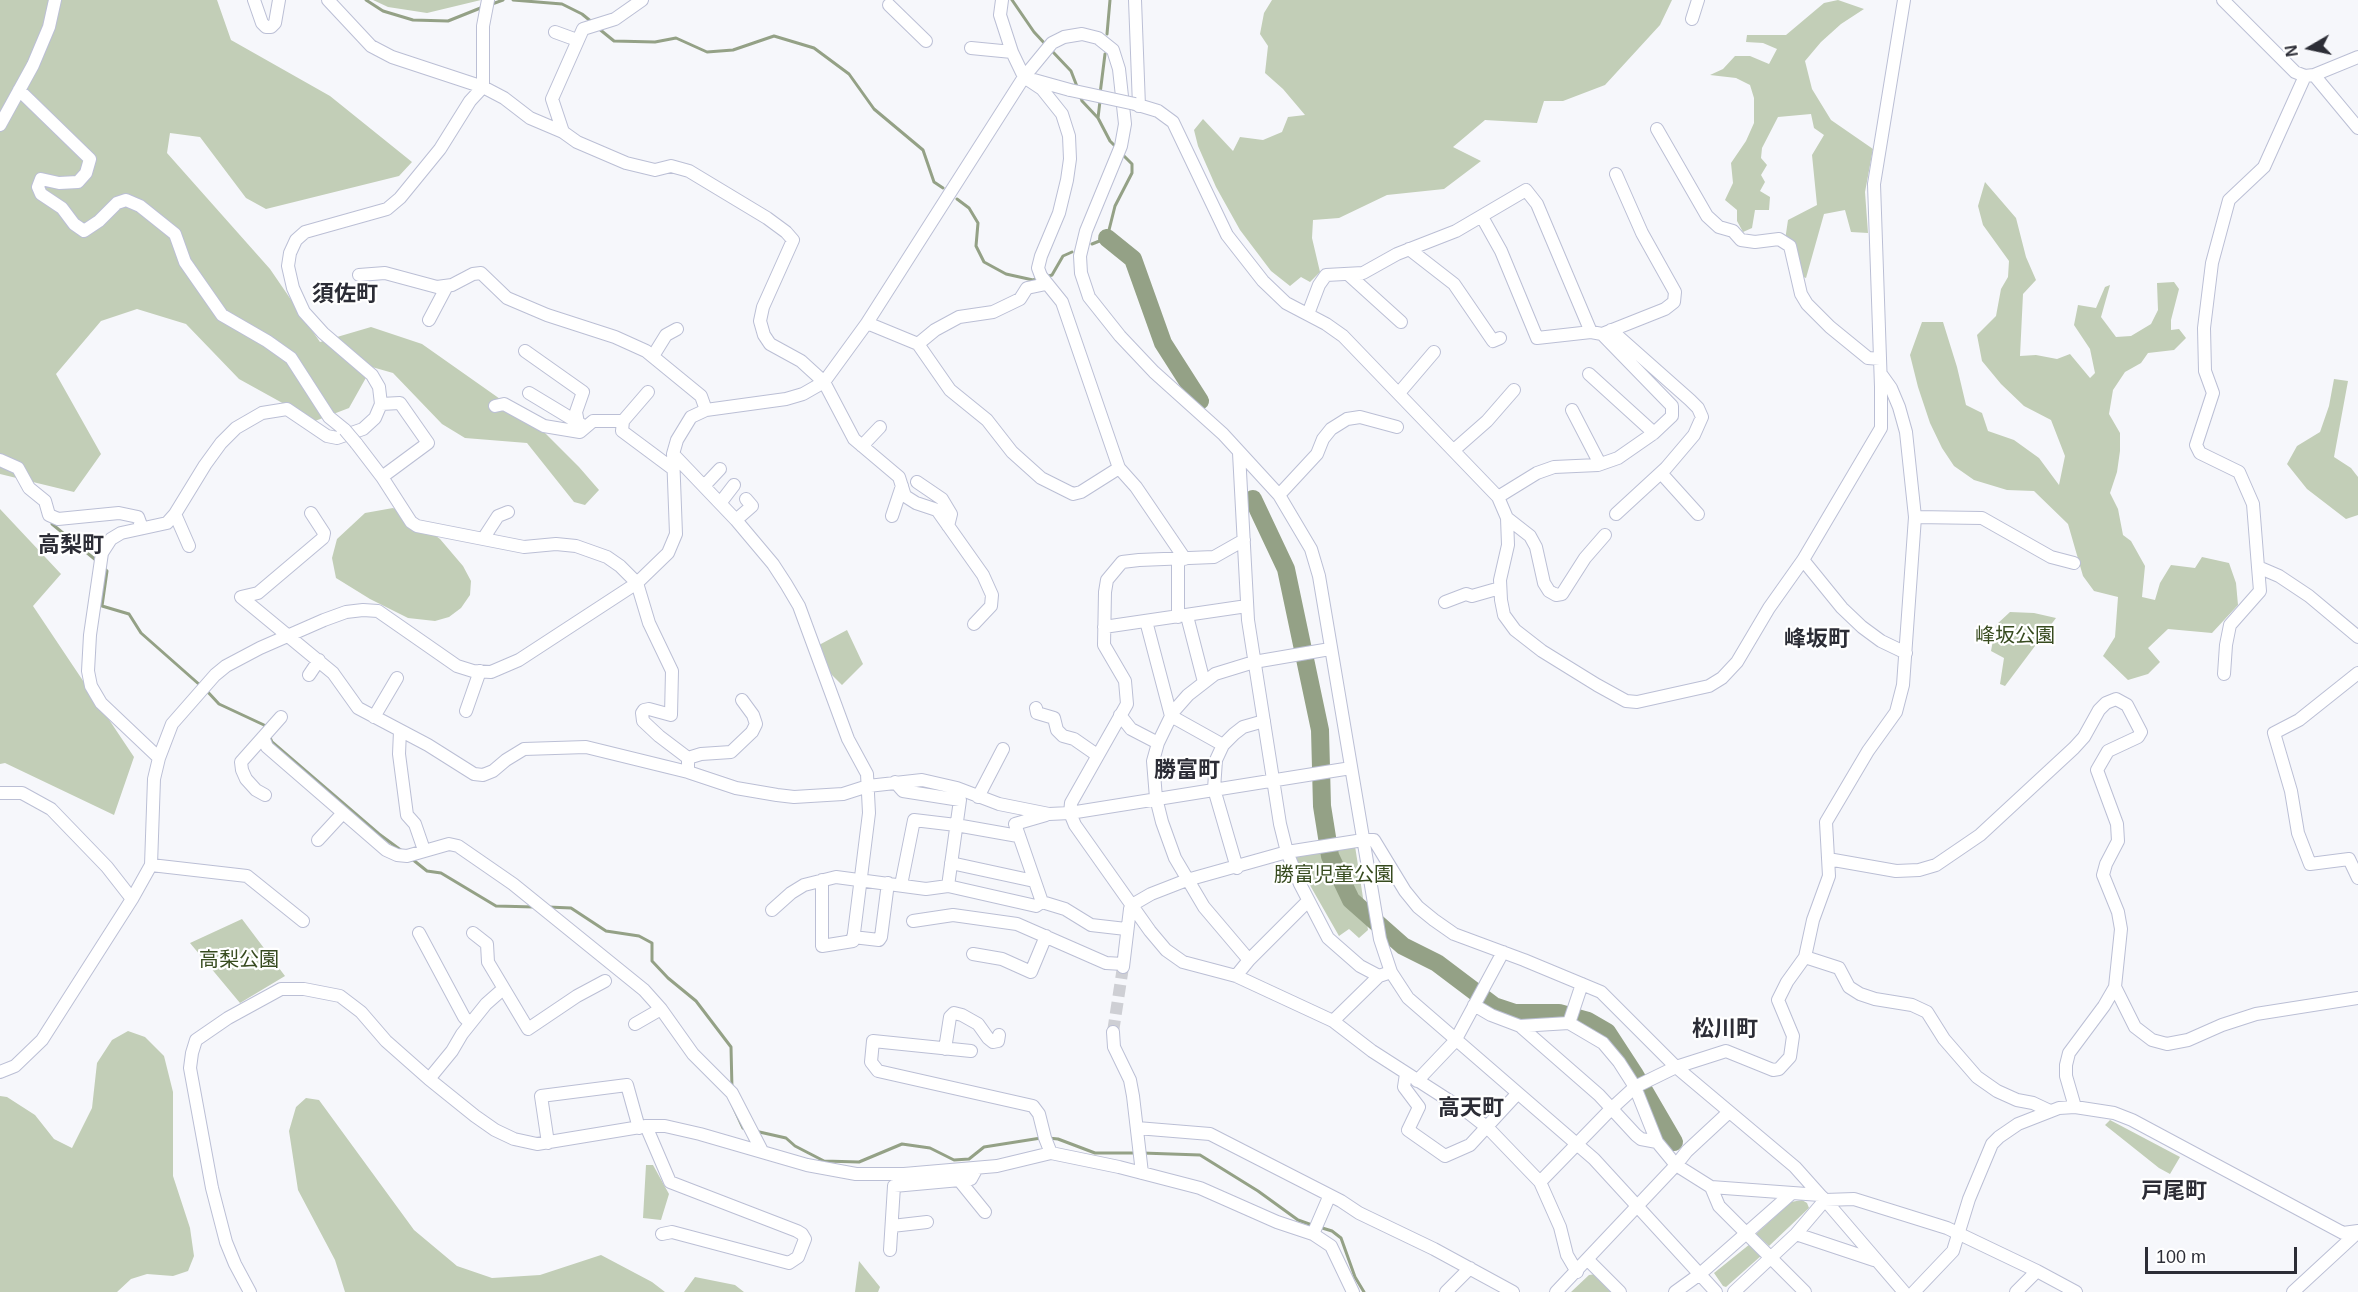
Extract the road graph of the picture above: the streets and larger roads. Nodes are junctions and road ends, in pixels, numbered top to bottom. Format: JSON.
{"nodes":[{"id":1,"x":55,"y":0,"type":"edge"},
{"id":2,"x":254,"y":0,"type":"edge"},
{"id":3,"x":279,"y":0,"type":"edge"},
{"id":4,"x":328,"y":0,"type":"edge"},
{"id":5,"x":488,"y":0,"type":"edge"},
{"id":6,"x":642,"y":0,"type":"edge"},
{"id":7,"x":1002,"y":0,"type":"edge"},
{"id":8,"x":1135,"y":0,"type":"edge"},
{"id":9,"x":1698,"y":0,"type":"edge"},
{"id":10,"x":1904,"y":0,"type":"edge"},
{"id":11,"x":2223,"y":0,"type":"edge"},
{"id":12,"x":889,"y":5,"type":"dead end"},
{"id":13,"x":1692,"y":19,"type":"dead end"},
{"id":14,"x":555,"y":33,"type":"dead end"},
{"id":15,"x":577,"y":40,"type":"junction"},
{"id":16,"x":926,"y":41,"type":"dead end"},
{"id":17,"x":971,"y":48,"type":"dead end"},
{"id":18,"x":1012,"y":52,"type":"junction"},
{"id":19,"x":2358,"y":57,"type":"edge"},
{"id":20,"x":2309,"y":76,"type":"junction"},
{"id":21,"x":1024,"y":77,"type":"junction"},
{"id":22,"x":483,"y":87,"type":"junction"},
{"id":23,"x":19,"y":90,"type":"junction"},
{"id":24,"x":1137,"y":105,"type":"junction"},
{"id":25,"x":0,"y":124,"type":"edge"},
{"id":26,"x":2358,"y":128,"type":"edge"},
{"id":27,"x":1658,"y":129,"type":"dead end"},
{"id":28,"x":563,"y":132,"type":"junction"},
{"id":29,"x":1616,"y":174,"type":"dead end"},
{"id":30,"x":1482,"y":217,"type":"junction"},
{"id":31,"x":1409,"y":249,"type":"junction"},
{"id":32,"x":359,"y":275,"type":"dead end"},
{"id":33,"x":1349,"y":275,"type":"junction"},
{"id":34,"x":1044,"y":281,"type":"junction"},
{"id":35,"x":447,"y":286,"type":"junction"},
{"id":36,"x":1308,"y":314,"type":"junction"},
{"id":37,"x":429,"y":320,"type":"dead end"},
{"id":38,"x":1401,"y":322,"type":"dead end"},
{"id":39,"x":867,"y":323,"type":"junction"},
{"id":40,"x":677,"y":329,"type":"dead end"},
{"id":41,"x":1601,"y":332,"type":"junction"},
{"id":42,"x":1500,"y":338,"type":"dead end"},
{"id":43,"x":918,"y":344,"type":"junction"},
{"id":44,"x":525,"y":351,"type":"dead end"},
{"id":45,"x":1434,"y":352,"type":"dead end"},
{"id":46,"x":653,"y":356,"type":"junction"},
{"id":47,"x":1880,"y":359,"type":"junction"},
{"id":48,"x":1881,"y":373,"type":"junction"},
{"id":49,"x":1588,"y":374,"type":"dead end"},
{"id":50,"x":824,"y":382,"type":"junction"},
{"id":51,"x":1514,"y":390,"type":"dead end"},
{"id":52,"x":648,"y":392,"type":"dead end"},
{"id":53,"x":529,"y":393,"type":"dead end"},
{"id":54,"x":1399,"y":393,"type":"junction"},
{"id":55,"x":381,"y":404,"type":"junction"},
{"id":56,"x":495,"y":406,"type":"dead end"},
{"id":57,"x":706,"y":410,"type":"junction"},
{"id":58,"x":1572,"y":410,"type":"dead end"},
{"id":59,"x":623,"y":421,"type":"junction"},
{"id":60,"x":582,"y":425,"type":"junction"},
{"id":61,"x":880,"y":427,"type":"dead end"},
{"id":62,"x":1397,"y":427,"type":"dead end"},
{"id":63,"x":1654,"y":433,"type":"junction"},
{"id":64,"x":862,"y":446,"type":"junction"},
{"id":65,"x":1454,"y":450,"type":"junction"},
{"id":66,"x":1239,"y":453,"type":"junction"},
{"id":67,"x":673,"y":454,"type":"junction"},
{"id":68,"x":0,"y":460,"type":"edge"},
{"id":69,"x":1600,"y":464,"type":"junction"},
{"id":70,"x":1119,"y":468,"type":"junction"},
{"id":71,"x":673,"y":469,"type":"junction"},
{"id":72,"x":720,"y":469,"type":"dead end"},
{"id":73,"x":1661,"y":473,"type":"junction"},
{"id":74,"x":382,"y":477,"type":"junction"},
{"id":75,"x":917,"y":482,"type":"dead end"},
{"id":76,"x":705,"y":485,"type":"junction"},
{"id":77,"x":734,"y":485,"type":"dead end"},
{"id":78,"x":902,"y":486,"type":"junction"},
{"id":79,"x":1279,"y":495,"type":"junction"},
{"id":80,"x":1498,"y":497,"type":"junction"},
{"id":81,"x":746,"y":499,"type":"dead end"},
{"id":82,"x":721,"y":502,"type":"junction"},
{"id":83,"x":1697,"y":507,"type":"dead end"},
{"id":84,"x":508,"y":512,"type":"dead end"},
{"id":85,"x":311,"y":513,"type":"dead end"},
{"id":86,"x":175,"y":514,"type":"junction"},
{"id":87,"x":1616,"y":514,"type":"dead end"},
{"id":88,"x":892,"y":516,"type":"dead end"},
{"id":89,"x":1915,"y":517,"type":"junction"},
{"id":90,"x":1507,"y":518,"type":"junction"},
{"id":91,"x":736,"y":520,"type":"junction"},
{"id":92,"x":948,"y":526,"type":"junction"},
{"id":93,"x":142,"y":528,"type":"junction"},
{"id":94,"x":1605,"y":534,"type":"dead end"},
{"id":95,"x":483,"y":540,"type":"junction"},
{"id":96,"x":1244,"y":540,"type":"junction"},
{"id":97,"x":189,"y":546,"type":"dead end"},
{"id":98,"x":1181,"y":559,"type":"junction"},
{"id":99,"x":1803,"y":560,"type":"junction"},
{"id":100,"x":2074,"y":563,"type":"dead end"},
{"id":101,"x":2258,"y":567,"type":"junction"},
{"id":102,"x":637,"y":583,"type":"junction"},
{"id":103,"x":1500,"y":588,"type":"junction"},
{"id":104,"x":1445,"y":602,"type":"dead end"},
{"id":105,"x":1247,"y":606,"type":"junction"},
{"id":106,"x":1183,"y":617,"type":"junction"},
{"id":107,"x":1146,"y":621,"type":"junction"},
{"id":108,"x":974,"y":624,"type":"dead end"},
{"id":109,"x":1104,"y":627,"type":"junction"},
{"id":110,"x":290,"y":635,"type":"junction"},
{"id":111,"x":2358,"y":637,"type":"edge"},
{"id":112,"x":1330,"y":649,"type":"junction"},
{"id":113,"x":1906,"y":653,"type":"junction"},
{"id":114,"x":319,"y":660,"type":"junction"},
{"id":115,"x":1254,"y":662,"type":"junction"},
{"id":116,"x":480,"y":671,"type":"junction"},
{"id":117,"x":2358,"y":673,"type":"edge"},
{"id":118,"x":2223,"y":674,"type":"dead end"},
{"id":119,"x":309,"y":675,"type":"dead end"},
{"id":120,"x":397,"y":678,"type":"dead end"},
{"id":121,"x":1204,"y":682,"type":"junction"},
{"id":122,"x":742,"y":700,"type":"dead end"},
{"id":123,"x":1036,"y":708,"type":"dead end"},
{"id":124,"x":466,"y":711,"type":"dead end"},
{"id":125,"x":1120,"y":715,"type":"junction"},
{"id":126,"x":1171,"y":716,"type":"junction"},
{"id":127,"x":281,"y":717,"type":"dead end"},
{"id":128,"x":374,"y":717,"type":"junction"},
{"id":129,"x":1264,"y":721,"type":"junction"},
{"id":130,"x":400,"y":731,"type":"junction"},
{"id":131,"x":263,"y":737,"type":"junction"},
{"id":132,"x":1158,"y":743,"type":"junction"},
{"id":133,"x":1223,"y":745,"type":"junction"},
{"id":134,"x":998,"y":752,"type":"dead end"},
{"id":135,"x":1097,"y":755,"type":"junction"},
{"id":136,"x":159,"y":758,"type":"junction"},
{"id":137,"x":688,"y":758,"type":"junction"},
{"id":138,"x":1351,"y":768,"type":"junction"},
{"id":139,"x":688,"y":772,"type":"junction"},
{"id":140,"x":1273,"y":779,"type":"junction"},
{"id":141,"x":895,"y":782,"type":"junction"},
{"id":142,"x":868,"y":786,"type":"junction"},
{"id":143,"x":1214,"y":789,"type":"junction"},
{"id":144,"x":0,"y":793,"type":"edge"},
{"id":145,"x":265,"y":795,"type":"dead end"},
{"id":146,"x":978,"y":797,"type":"junction"},
{"id":147,"x":1156,"y":798,"type":"junction"},
{"id":148,"x":1070,"y":813,"type":"junction"},
{"id":149,"x":342,"y":814,"type":"junction"},
{"id":150,"x":1049,"y":814,"type":"junction"},
{"id":151,"x":956,"y":825,"type":"junction"},
{"id":152,"x":1018,"y":836,"type":"junction"},
{"id":153,"x":318,"y":840,"type":"dead end"},
{"id":154,"x":1363,"y":840,"type":"junction"},
{"id":155,"x":424,"y":850,"type":"junction"},
{"id":156,"x":1287,"y":852,"type":"junction"},
{"id":157,"x":1828,"y":859,"type":"junction"},
{"id":158,"x":951,"y":863,"type":"junction"},
{"id":159,"x":151,"y":865,"type":"junction"},
{"id":160,"x":1238,"y":868,"type":"junction"},
{"id":161,"x":2358,"y":878,"type":"edge"},
{"id":162,"x":822,"y":880,"type":"junction"},
{"id":163,"x":861,"y":880,"type":"junction"},
{"id":164,"x":1187,"y":880,"type":"junction"},
{"id":165,"x":1034,"y":881,"type":"junction"},
{"id":166,"x":888,"y":883,"type":"junction"},
{"id":167,"x":901,"y":885,"type":"junction"},
{"id":168,"x":948,"y":886,"type":"junction"},
{"id":169,"x":132,"y":899,"type":"junction"},
{"id":170,"x":1308,"y":901,"type":"junction"},
{"id":171,"x":1042,"y":903,"type":"junction"},
{"id":172,"x":1132,"y":905,"type":"junction"},
{"id":173,"x":772,"y":910,"type":"dead end"},
{"id":174,"x":303,"y":921,"type":"dead end"},
{"id":175,"x":912,"y":921,"type":"dead end"},
{"id":176,"x":1126,"y":929,"type":"junction"},
{"id":177,"x":419,"y":933,"type":"dead end"},
{"id":178,"x":473,"y":933,"type":"dead end"},
{"id":179,"x":1046,"y":936,"type":"junction"},
{"id":180,"x":853,"y":937,"type":"junction"},
{"id":181,"x":1503,"y":952,"type":"junction"},
{"id":182,"x":974,"y":954,"type":"dead end"},
{"id":183,"x":1805,"y":957,"type":"junction"},
{"id":184,"x":1249,"y":960,"type":"junction"},
{"id":185,"x":1385,"y":974,"type":"junction"},
{"id":186,"x":1236,"y":976,"type":"junction"},
{"id":187,"x":605,"y":981,"type":"dead end"},
{"id":188,"x":1582,"y":984,"type":"junction"},
{"id":189,"x":2115,"y":987,"type":"junction"},
{"id":190,"x":503,"y":989,"type":"junction"},
{"id":191,"x":2358,"y":998,"type":"edge"},
{"id":192,"x":1474,"y":1005,"type":"junction"},
{"id":193,"x":661,"y":1009,"type":"junction"},
{"id":194,"x":1333,"y":1021,"type":"junction"},
{"id":195,"x":470,"y":1023,"type":"junction"},
{"id":196,"x":1569,"y":1023,"type":"junction"},
{"id":197,"x":635,"y":1024,"type":"dead end"},
{"id":198,"x":1520,"y":1026,"type":"junction"},
{"id":199,"x":1113,"y":1032,"type":"tunnel mouth"},
{"id":200,"x":999,"y":1035,"type":"dead end"},
{"id":201,"x":1455,"y":1041,"type":"junction"},
{"id":202,"x":945,"y":1049,"type":"junction"},
{"id":203,"x":970,"y":1052,"type":"dead end"},
{"id":204,"x":1676,"y":1067,"type":"junction"},
{"id":205,"x":0,"y":1072,"type":"edge"},
{"id":206,"x":1412,"y":1077,"type":"junction"},
{"id":207,"x":429,"y":1079,"type":"junction"},
{"id":208,"x":1635,"y":1087,"type":"junction"},
{"id":209,"x":1517,"y":1094,"type":"junction"},
{"id":210,"x":2075,"y":1107,"type":"junction"},
{"id":211,"x":1612,"y":1108,"type":"junction"},
{"id":212,"x":2050,"y":1111,"type":"junction"},
{"id":213,"x":1729,"y":1112,"type":"junction"},
{"id":214,"x":643,"y":1127,"type":"junction"},
{"id":215,"x":1486,"y":1127,"type":"junction"},
{"id":216,"x":1137,"y":1128,"type":"junction"},
{"id":217,"x":1657,"y":1142,"type":"junction"},
{"id":218,"x":548,"y":1143,"type":"junction"},
{"id":219,"x":1576,"y":1144,"type":"junction"},
{"id":220,"x":762,"y":1151,"type":"junction"},
{"id":221,"x":1051,"y":1153,"type":"junction"},
{"id":222,"x":1676,"y":1165,"type":"junction"},
{"id":223,"x":977,"y":1168,"type":"junction"},
{"id":224,"x":1142,"y":1173,"type":"junction"},
{"id":225,"x":959,"y":1180,"type":"junction"},
{"id":226,"x":1540,"y":1182,"type":"junction"},
{"id":227,"x":1711,"y":1187,"type":"junction"},
{"id":228,"x":1791,"y":1193,"type":"junction"},
{"id":229,"x":1329,"y":1197,"type":"junction"},
{"id":230,"x":1823,"y":1197,"type":"junction"},
{"id":231,"x":1635,"y":1207,"type":"junction"},
{"id":232,"x":985,"y":1212,"type":"dead end"},
{"id":233,"x":927,"y":1222,"type":"dead end"},
{"id":234,"x":892,"y":1226,"type":"junction"},
{"id":235,"x":2358,"y":1231,"type":"edge"},
{"id":236,"x":1747,"y":1232,"type":"junction"},
{"id":237,"x":662,"y":1234,"type":"dead end"},
{"id":238,"x":1313,"y":1234,"type":"junction"},
{"id":239,"x":1796,"y":1234,"type":"junction"},
{"id":240,"x":1959,"y":1234,"type":"junction"},
{"id":241,"x":890,"y":1250,"type":"dead end"},
{"id":242,"x":1772,"y":1257,"type":"junction"},
{"id":243,"x":1588,"y":1260,"type":"junction"},
{"id":244,"x":1875,"y":1260,"type":"junction"},
{"id":245,"x":1470,"y":1268,"type":"junction"},
{"id":246,"x":2037,"y":1271,"type":"junction"},
{"id":247,"x":1577,"y":1272,"type":"junction"},
{"id":248,"x":1700,"y":1274,"type":"junction"},
{"id":249,"x":250,"y":1292,"type":"edge"},
{"id":250,"x":1353,"y":1292,"type":"edge"},
{"id":251,"x":1446,"y":1292,"type":"edge"},
{"id":252,"x":1513,"y":1292,"type":"edge"},
{"id":253,"x":1556,"y":1292,"type":"edge"},
{"id":254,"x":1620,"y":1292,"type":"edge"},
{"id":255,"x":1676,"y":1292,"type":"edge"},
{"id":256,"x":1716,"y":1292,"type":"edge"},
{"id":257,"x":1734,"y":1292,"type":"edge"},
{"id":258,"x":1805,"y":1292,"type":"edge"},
{"id":259,"x":1904,"y":1292,"type":"edge"},
{"id":260,"x":1914,"y":1292,"type":"edge"},
{"id":261,"x":2016,"y":1292,"type":"edge"},
{"id":262,"x":2076,"y":1292,"type":"edge"},
{"id":263,"x":2294,"y":1292,"type":"edge"}],
"edges":[{"from":1,"to":23,"type":"street"},
{"from":2,"to":3,"type":"street"},
{"from":4,"to":22,"type":"street"},
{"from":5,"to":22,"type":"street"},
{"from":6,"to":15,"type":"street"},
{"from":7,"to":18,"type":"street"},
{"from":8,"to":24,"type":"street"},
{"from":9,"to":13,"type":"street"},
{"from":10,"to":47,"type":"street"},
{"from":11,"to":20,"type":"street"},
{"from":12,"to":16,"type":"street"},
{"from":14,"to":15,"type":"street"},
{"from":15,"to":28,"type":"street"},
{"from":17,"to":18,"type":"street"},
{"from":18,"to":21,"type":"street"},
{"from":19,"to":20,"type":"street"},
{"from":20,"to":26,"type":"street"},
{"from":20,"to":101,"type":"street"},
{"from":21,"to":24,"type":"street","bridge":true},
{"from":21,"to":34,"type":"street"},
{"from":21,"to":39,"type":"street"},
{"from":21,"to":66,"type":"street"},
{"from":22,"to":28,"type":"street"},
{"from":22,"to":55,"type":"street"},
{"from":23,"to":25,"type":"street"},
{"from":23,"to":74,"type":"street","bridge":true},
{"from":24,"to":36,"type":"street"},
{"from":27,"to":47,"type":"street"},
{"from":28,"to":50,"type":"street"},
{"from":29,"to":41,"type":"street"},
{"from":30,"to":31,"type":"street"},
{"from":30,"to":41,"type":"street"},
{"from":30,"to":41,"type":"street"},
{"from":31,"to":33,"type":"street"},
{"from":31,"to":42,"type":"street"},
{"from":32,"to":35,"type":"street"},
{"from":33,"to":36,"type":"street"},
{"from":33,"to":38,"type":"street"},
{"from":34,"to":43,"type":"street"},
{"from":34,"to":70,"type":"street"},
{"from":35,"to":37,"type":"street"},
{"from":35,"to":46,"type":"street"},
{"from":36,"to":54,"type":"street"},
{"from":39,"to":43,"type":"street"},
{"from":39,"to":50,"type":"street"},
{"from":40,"to":46,"type":"street"},
{"from":41,"to":63,"type":"street"},
{"from":41,"to":73,"type":"street"},
{"from":43,"to":70,"type":"street"},
{"from":44,"to":60,"type":"street"},
{"from":45,"to":54,"type":"street"},
{"from":46,"to":57,"type":"street"},
{"from":47,"to":48,"type":"street"},
{"from":48,"to":89,"type":"street"},
{"from":48,"to":99,"type":"street"},
{"from":49,"to":63,"type":"street"},
{"from":50,"to":57,"type":"street"},
{"from":50,"to":64,"type":"street"},
{"from":51,"to":65,"type":"street"},
{"from":52,"to":59,"type":"street"},
{"from":53,"to":60,"type":"street"},
{"from":54,"to":65,"type":"street"},
{"from":55,"to":74,"type":"street"},
{"from":55,"to":86,"type":"street"},
{"from":56,"to":60,"type":"street"},
{"from":57,"to":67,"type":"street"},
{"from":58,"to":69,"type":"street"},
{"from":59,"to":60,"type":"street"},
{"from":59,"to":71,"type":"street"},
{"from":61,"to":64,"type":"street"},
{"from":62,"to":79,"type":"street"},
{"from":63,"to":69,"type":"street"},
{"from":64,"to":78,"type":"street"},
{"from":65,"to":80,"type":"street"},
{"from":66,"to":79,"type":"street"},
{"from":66,"to":96,"type":"street"},
{"from":67,"to":71,"type":"street"},
{"from":67,"to":76,"type":"street"},
{"from":68,"to":93,"type":"street"},
{"from":69,"to":80,"type":"street"},
{"from":70,"to":98,"type":"street"},
{"from":71,"to":102,"type":"street"},
{"from":72,"to":76,"type":"street"},
{"from":73,"to":83,"type":"street"},
{"from":73,"to":87,"type":"street"},
{"from":74,"to":95,"type":"street"},
{"from":75,"to":92,"type":"street"},
{"from":76,"to":82,"type":"street"},
{"from":77,"to":82,"type":"street"},
{"from":78,"to":88,"type":"street"},
{"from":78,"to":92,"type":"street"},
{"from":79,"to":112,"type":"street"},
{"from":80,"to":90,"type":"street"},
{"from":81,"to":91,"type":"street"},
{"from":82,"to":91,"type":"street"},
{"from":84,"to":95,"type":"street"},
{"from":85,"to":110,"type":"street"},
{"from":86,"to":93,"type":"street"},
{"from":86,"to":97,"type":"street"},
{"from":89,"to":100,"type":"street"},
{"from":89,"to":113,"type":"street"},
{"from":90,"to":94,"type":"street"},
{"from":90,"to":103,"type":"street"},
{"from":91,"to":142,"type":"street"},
{"from":92,"to":108,"type":"street"},
{"from":93,"to":136,"type":"street"},
{"from":95,"to":102,"type":"street"},
{"from":96,"to":98,"type":"street"},
{"from":96,"to":105,"type":"street"},
{"from":98,"to":106,"type":"street"},
{"from":98,"to":109,"type":"street"},
{"from":99,"to":103,"type":"street"},
{"from":99,"to":113,"type":"street"},
{"from":101,"to":111,"type":"street"},
{"from":101,"to":118,"type":"street"},
{"from":102,"to":116,"type":"street"},
{"from":102,"to":137,"type":"street"},
{"from":103,"to":104,"type":"street"},
{"from":105,"to":106,"type":"street"},
{"from":105,"to":115,"type":"street"},
{"from":106,"to":107,"type":"street"},
{"from":106,"to":121,"type":"street"},
{"from":107,"to":109,"type":"street"},
{"from":107,"to":126,"type":"street"},
{"from":109,"to":125,"type":"street"},
{"from":110,"to":114,"type":"street"},
{"from":110,"to":116,"type":"street"},
{"from":110,"to":136,"type":"street"},
{"from":112,"to":115,"type":"street"},
{"from":112,"to":138,"type":"street"},
{"from":113,"to":157,"type":"street"},
{"from":114,"to":119,"type":"street"},
{"from":114,"to":128,"type":"street"},
{"from":115,"to":121,"type":"street"},
{"from":115,"to":129,"type":"street"},
{"from":116,"to":124,"type":"street"},
{"from":117,"to":161,"type":"street"},
{"from":120,"to":128,"type":"street"},
{"from":121,"to":126,"type":"street"},
{"from":122,"to":137,"type":"street"},
{"from":123,"to":135,"type":"street"},
{"from":125,"to":132,"type":"street"},
{"from":125,"to":135,"type":"street"},
{"from":126,"to":132,"type":"street"},
{"from":126,"to":133,"type":"street"},
{"from":127,"to":131,"type":"street"},
{"from":128,"to":130,"type":"street"},
{"from":129,"to":133,"type":"street"},
{"from":129,"to":140,"type":"street"},
{"from":130,"to":139,"type":"street"},
{"from":130,"to":155,"type":"street"},
{"from":131,"to":145,"type":"street"},
{"from":131,"to":149,"type":"street"},
{"from":132,"to":147,"type":"street"},
{"from":133,"to":143,"type":"street"},
{"from":134,"to":146,"type":"street"},
{"from":135,"to":148,"type":"street"},
{"from":136,"to":159,"type":"street"},
{"from":137,"to":139,"type":"street"},
{"from":138,"to":140,"type":"street"},
{"from":138,"to":154,"type":"street"},
{"from":139,"to":142,"type":"street"},
{"from":140,"to":143,"type":"street"},
{"from":140,"to":156,"type":"street"},
{"from":141,"to":142,"type":"street"},
{"from":141,"to":146,"type":"street"},
{"from":141,"to":151,"type":"street"},
{"from":142,"to":163,"type":"street"},
{"from":143,"to":147,"type":"street"},
{"from":143,"to":160,"type":"street"},
{"from":144,"to":169,"type":"street"},
{"from":146,"to":150,"type":"street"},
{"from":147,"to":148,"type":"street"},
{"from":147,"to":164,"type":"street"},
{"from":148,"to":150,"type":"street"},
{"from":148,"to":172,"type":"street"},
{"from":149,"to":153,"type":"street"},
{"from":149,"to":155,"type":"street"},
{"from":150,"to":152,"type":"street"},
{"from":151,"to":152,"type":"street"},
{"from":151,"to":158,"type":"street"},
{"from":151,"to":167,"type":"street"},
{"from":152,"to":165,"type":"street"},
{"from":154,"to":156,"type":"street"},
{"from":154,"to":181,"type":"street"},
{"from":154,"to":185,"type":"street"},
{"from":155,"to":193,"type":"street"},
{"from":156,"to":160,"type":"street"},
{"from":156,"to":170,"type":"street"},
{"from":157,"to":183,"type":"street"},
{"from":157,"to":189,"type":"street"},
{"from":158,"to":165,"type":"street"},
{"from":158,"to":168,"type":"street"},
{"from":159,"to":169,"type":"street"},
{"from":159,"to":174,"type":"street"},
{"from":160,"to":164,"type":"street"},
{"from":162,"to":163,"type":"street"},
{"from":162,"to":173,"type":"street"},
{"from":162,"to":180,"type":"street"},
{"from":163,"to":166,"type":"street"},
{"from":163,"to":180,"type":"street"},
{"from":164,"to":172,"type":"street"},
{"from":164,"to":184,"type":"street"},
{"from":165,"to":171,"type":"street"},
{"from":166,"to":167,"type":"street"},
{"from":166,"to":180,"type":"street"},
{"from":167,"to":168,"type":"street"},
{"from":168,"to":171,"type":"street"},
{"from":169,"to":205,"type":"street"},
{"from":170,"to":184,"type":"street"},
{"from":170,"to":185,"type":"street"},
{"from":171,"to":176,"type":"street"},
{"from":172,"to":176,"type":"street"},
{"from":172,"to":186,"type":"street"},
{"from":175,"to":179,"type":"street"},
{"from":176,"to":179,"type":"street"},
{"from":177,"to":195,"type":"street"},
{"from":178,"to":190,"type":"street"},
{"from":179,"to":182,"type":"street"},
{"from":181,"to":188,"type":"street"},
{"from":181,"to":192,"type":"street"},
{"from":183,"to":204,"type":"street"},
{"from":183,"to":212,"type":"street"},
{"from":184,"to":186,"type":"street"},
{"from":185,"to":194,"type":"street"},
{"from":185,"to":201,"type":"street"},
{"from":186,"to":194,"type":"street"},
{"from":187,"to":190,"type":"street"},
{"from":188,"to":196,"type":"street"},
{"from":188,"to":204,"type":"street"},
{"from":189,"to":191,"type":"street"},
{"from":189,"to":210,"type":"street"},
{"from":190,"to":195,"type":"street"},
{"from":192,"to":198,"type":"street"},
{"from":192,"to":201,"type":"street"},
{"from":193,"to":197,"type":"street"},
{"from":193,"to":220,"type":"street"},
{"from":194,"to":206,"type":"street"},
{"from":195,"to":207,"type":"street"},
{"from":196,"to":198,"type":"street"},
{"from":196,"to":208,"type":"street"},
{"from":198,"to":211,"type":"street"},
{"from":199,"to":216,"type":"street"},
{"from":200,"to":202,"type":"street"},
{"from":201,"to":206,"type":"street"},
{"from":201,"to":209,"type":"street"},
{"from":202,"to":203,"type":"street"},
{"from":202,"to":221,"type":"street"},
{"from":204,"to":208,"type":"street"},
{"from":204,"to":213,"type":"street"},
{"from":206,"to":215,"type":"street"},
{"from":206,"to":215,"type":"street"},
{"from":207,"to":218,"type":"street"},
{"from":207,"to":249,"type":"street"},
{"from":208,"to":211,"type":"street"},
{"from":208,"to":217,"type":"street"},
{"from":209,"to":215,"type":"street"},
{"from":209,"to":219,"type":"street"},
{"from":210,"to":212,"type":"street"},
{"from":210,"to":235,"type":"street"},
{"from":211,"to":217,"type":"street"},
{"from":211,"to":219,"type":"street"},
{"from":212,"to":240,"type":"street"},
{"from":213,"to":222,"type":"street"},
{"from":213,"to":230,"type":"street"},
{"from":214,"to":218,"type":"street"},
{"from":214,"to":218,"type":"street"},
{"from":214,"to":220,"type":"street"},
{"from":214,"to":237,"type":"street"},
{"from":215,"to":226,"type":"street"},
{"from":216,"to":224,"type":"street"},
{"from":216,"to":229,"type":"street"},
{"from":217,"to":222,"type":"street"},
{"from":219,"to":226,"type":"street"},
{"from":219,"to":231,"type":"street"},
{"from":220,"to":223,"type":"street"},
{"from":221,"to":223,"type":"street"},
{"from":221,"to":224,"type":"street"},
{"from":222,"to":227,"type":"street"},
{"from":222,"to":231,"type":"street"},
{"from":223,"to":225,"type":"street"},
{"from":224,"to":238,"type":"street"},
{"from":225,"to":232,"type":"street"},
{"from":225,"to":234,"type":"street"},
{"from":226,"to":247,"type":"street"},
{"from":227,"to":228,"type":"street"},
{"from":227,"to":236,"type":"street"},
{"from":228,"to":230,"type":"street"},
{"from":228,"to":236,"type":"street"},
{"from":229,"to":238,"type":"street"},
{"from":229,"to":245,"type":"street"},
{"from":230,"to":239,"type":"street"},
{"from":230,"to":240,"type":"street"},
{"from":230,"to":244,"type":"street"},
{"from":231,"to":243,"type":"street"},
{"from":231,"to":248,"type":"street"},
{"from":233,"to":234,"type":"street"},
{"from":234,"to":241,"type":"street"},
{"from":235,"to":263,"type":"street"},
{"from":236,"to":242,"type":"street"},
{"from":236,"to":248,"type":"street"},
{"from":238,"to":250,"type":"street"},
{"from":239,"to":242,"type":"street"},
{"from":239,"to":244,"type":"street"},
{"from":240,"to":246,"type":"street"},
{"from":240,"to":260,"type":"street"},
{"from":242,"to":257,"type":"street"},
{"from":242,"to":258,"type":"street"},
{"from":243,"to":247,"type":"street"},
{"from":243,"to":254,"type":"street"},
{"from":244,"to":259,"type":"street"},
{"from":245,"to":251,"type":"street"},
{"from":245,"to":252,"type":"street"},
{"from":246,"to":261,"type":"street"},
{"from":246,"to":262,"type":"street"},
{"from":247,"to":253,"type":"street"},
{"from":248,"to":255,"type":"street"},
{"from":248,"to":256,"type":"street"}]}
